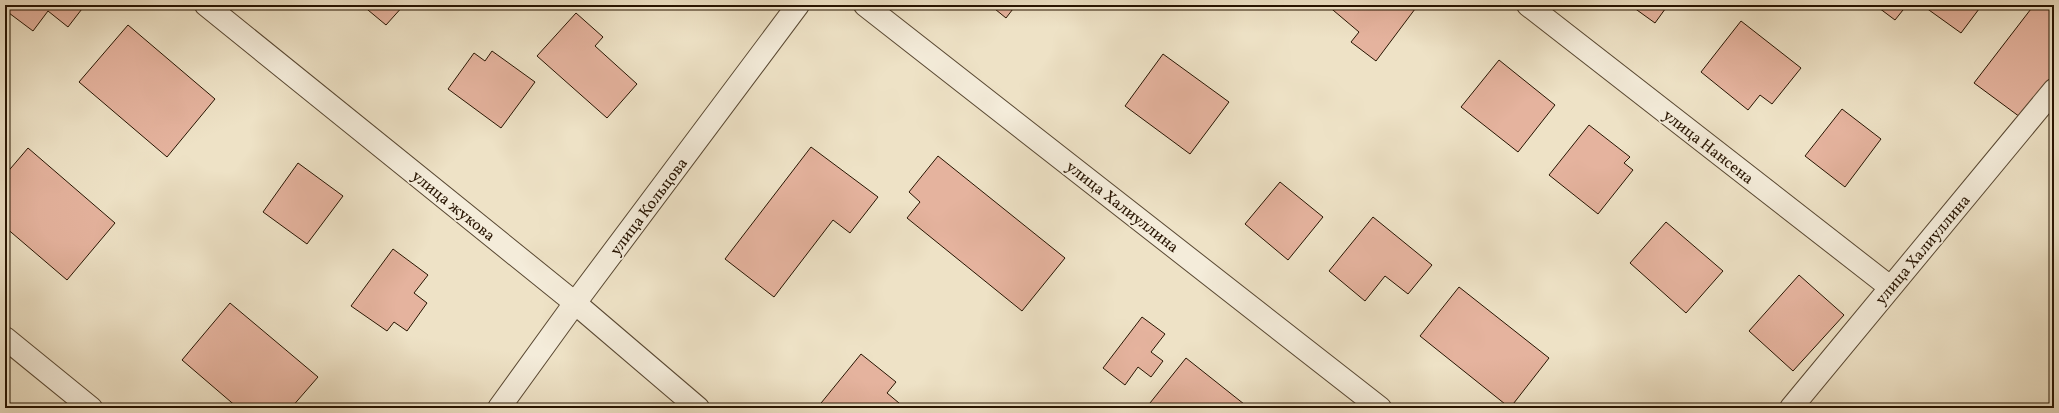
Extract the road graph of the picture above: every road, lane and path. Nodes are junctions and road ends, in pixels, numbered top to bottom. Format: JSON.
{"nodes":[{"id":1,"x":206,"y":5,"type":"edge"},
{"id":2,"x":798,"y":5,"type":"edge"},
{"id":3,"x":865,"y":5,"type":"edge"},
{"id":4,"x":1528,"y":5,"type":"edge"},
{"id":5,"x":2054,"y":90,"type":"edge"},
{"id":6,"x":1890,"y":287,"type":"junction"},
{"id":7,"x":575,"y":303,"type":"junction"},
{"id":8,"x":5,"y":338,"type":"edge"},
{"id":9,"x":90,"y":408,"type":"edge"},
{"id":10,"x":499,"y":408,"type":"edge"},
{"id":11,"x":698,"y":408,"type":"edge"},
{"id":12,"x":1380,"y":408,"type":"edge"},
{"id":13,"x":1791,"y":408,"type":"edge"}],
"edges":[{"from":1,"to":7,"type":"street","name":"улица жукова"},
{"from":2,"to":7,"type":"street","name":"улица Кольцова"},
{"from":3,"to":12,"type":"street","name":"улица Халиуллина"},
{"from":4,"to":6,"type":"street","name":"улица Нансена"},
{"from":5,"to":6,"type":"street","name":"улица Халиуллина"},
{"from":6,"to":13,"type":"street","name":"улица Халиуллина"},
{"from":7,"to":10,"type":"street","name":"улица Кольцова"},
{"from":7,"to":11,"type":"street","name":"улица жукова"},
{"from":8,"to":9,"type":"street"}]}
